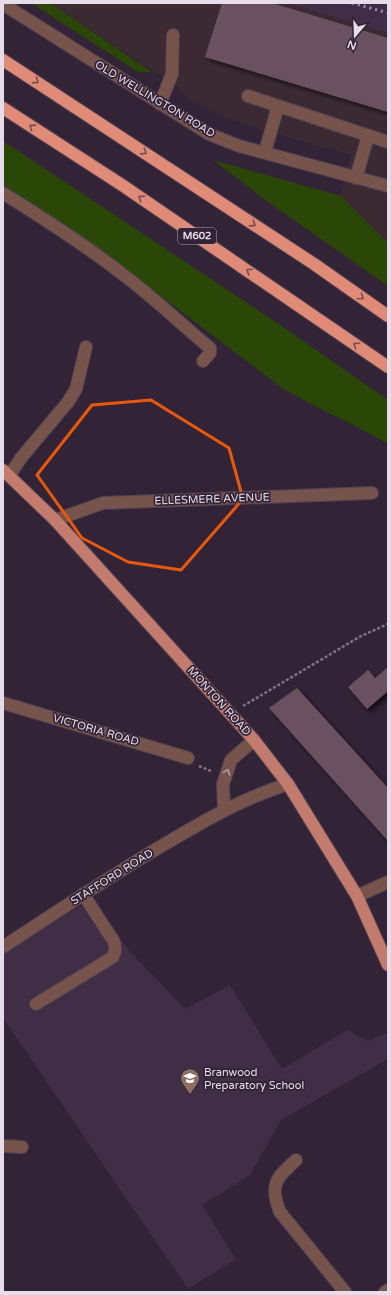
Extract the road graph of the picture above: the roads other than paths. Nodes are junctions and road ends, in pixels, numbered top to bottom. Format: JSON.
{"nodes":[{"id":1,"x":3,"y":4,"type":"edge"},
{"id":2,"x":173,"y":35,"type":"dead end"},
{"id":3,"x":3,"y":60,"type":"edge"},
{"id":4,"x":248,"y":96,"type":"dead end"},
{"id":5,"x":160,"y":104,"type":"junction"},
{"id":6,"x":278,"y":106,"type":"junction"},
{"id":7,"x":3,"y":108,"type":"edge"},
{"id":8,"x":368,"y":136,"type":"junction"},
{"id":9,"x":388,"y":142,"type":"edge"},
{"id":10,"x":265,"y":152,"type":"junction"},
{"id":11,"x":356,"y":178,"type":"junction"},
{"id":12,"x":388,"y":186,"type":"edge"},
{"id":13,"x":3,"y":192,"type":"edge"},
{"id":14,"x":388,"y":316,"type":"edge"},
{"id":15,"x":86,"y":347,"type":"dead end"},
{"id":16,"x":203,"y":361,"type":"dead end"},
{"id":17,"x":388,"y":367,"type":"edge"},
{"id":18,"x":6,"y":473,"type":"edge"},
{"id":19,"x":372,"y":493,"type":"dead end"},
{"id":20,"x":55,"y":520,"type":"junction"},
{"id":21,"x":3,"y":703,"type":"edge"},
{"id":22,"x":254,"y":740,"type":"junction"},
{"id":23,"x":188,"y":758,"type":"road end"},
{"id":24,"x":288,"y":784,"type":"junction"},
{"id":25,"x":224,"y":810,"type":"junction"},
{"id":26,"x":388,"y":882,"type":"edge"},
{"id":27,"x":83,"y":894,"type":"junction"},
{"id":28,"x":357,"y":896,"type":"junction"},
{"id":29,"x":3,"y":947,"type":"edge"},
{"id":30,"x":388,"y":965,"type":"edge"},
{"id":31,"x":36,"y":1004,"type":"dead end"},
{"id":32,"x":3,"y":1146,"type":"edge"},
{"id":33,"x":22,"y":1147,"type":"dead end"},
{"id":34,"x":296,"y":1160,"type":"dead end"},
{"id":35,"x":388,"y":1290,"type":"edge"},
{"id":36,"x":345,"y":1292,"type":"edge"},
{"id":37,"x":385,"y":1292,"type":"edge"}],
"edges":[{"from":1,"to":5,"type":"street","name":"OLD WELLINGTON ROAD"},
{"from":2,"to":5,"type":"street"},
{"from":3,"to":14,"type":"highway","one_way":true},
{"from":4,"to":6,"type":"street"},
{"from":5,"to":10,"type":"street","name":"OLD WELLINGTON ROAD"},
{"from":6,"to":8,"type":"street"},
{"from":6,"to":10,"type":"street"},
{"from":17,"to":7,"type":"highway","number":"M602","one_way":true},
{"from":8,"to":9,"type":"street"},
{"from":8,"to":11,"type":"street"},
{"from":10,"to":11,"type":"street","name":"OLD WELLINGTON ROAD"},
{"from":11,"to":12,"type":"street","name":"OLD WELLINGTON ROAD"},
{"from":13,"to":16,"type":"street"},
{"from":15,"to":18,"type":"street"},
{"from":18,"to":20,"type":"main road","name":"MONTON ROAD"},
{"from":19,"to":20,"type":"street","name":"ELLESMERE AVENUE"},
{"from":20,"to":22,"type":"main road","name":"MONTON ROAD"},
{"from":21,"to":23,"type":"street","name":"VICTORIA ROAD"},
{"from":22,"to":24,"type":"main road","name":"MONTON ROAD"},
{"from":25,"to":22,"type":"street","one_way":true},
{"from":24,"to":25,"type":"street","name":"STAFFORD ROAD"},
{"from":24,"to":28,"type":"main road","name":"MONTON ROAD"},
{"from":25,"to":27,"type":"street","name":"STAFFORD ROAD"},
{"from":26,"to":28,"type":"street"},
{"from":27,"to":29,"type":"street","name":"STAFFORD ROAD"},
{"from":27,"to":31,"type":"street"},
{"from":28,"to":30,"type":"main road","name":"MONTON ROAD"},
{"from":32,"to":33,"type":"street"},
{"from":34,"to":36,"type":"street"},
{"from":35,"to":37,"type":"street"}]}
